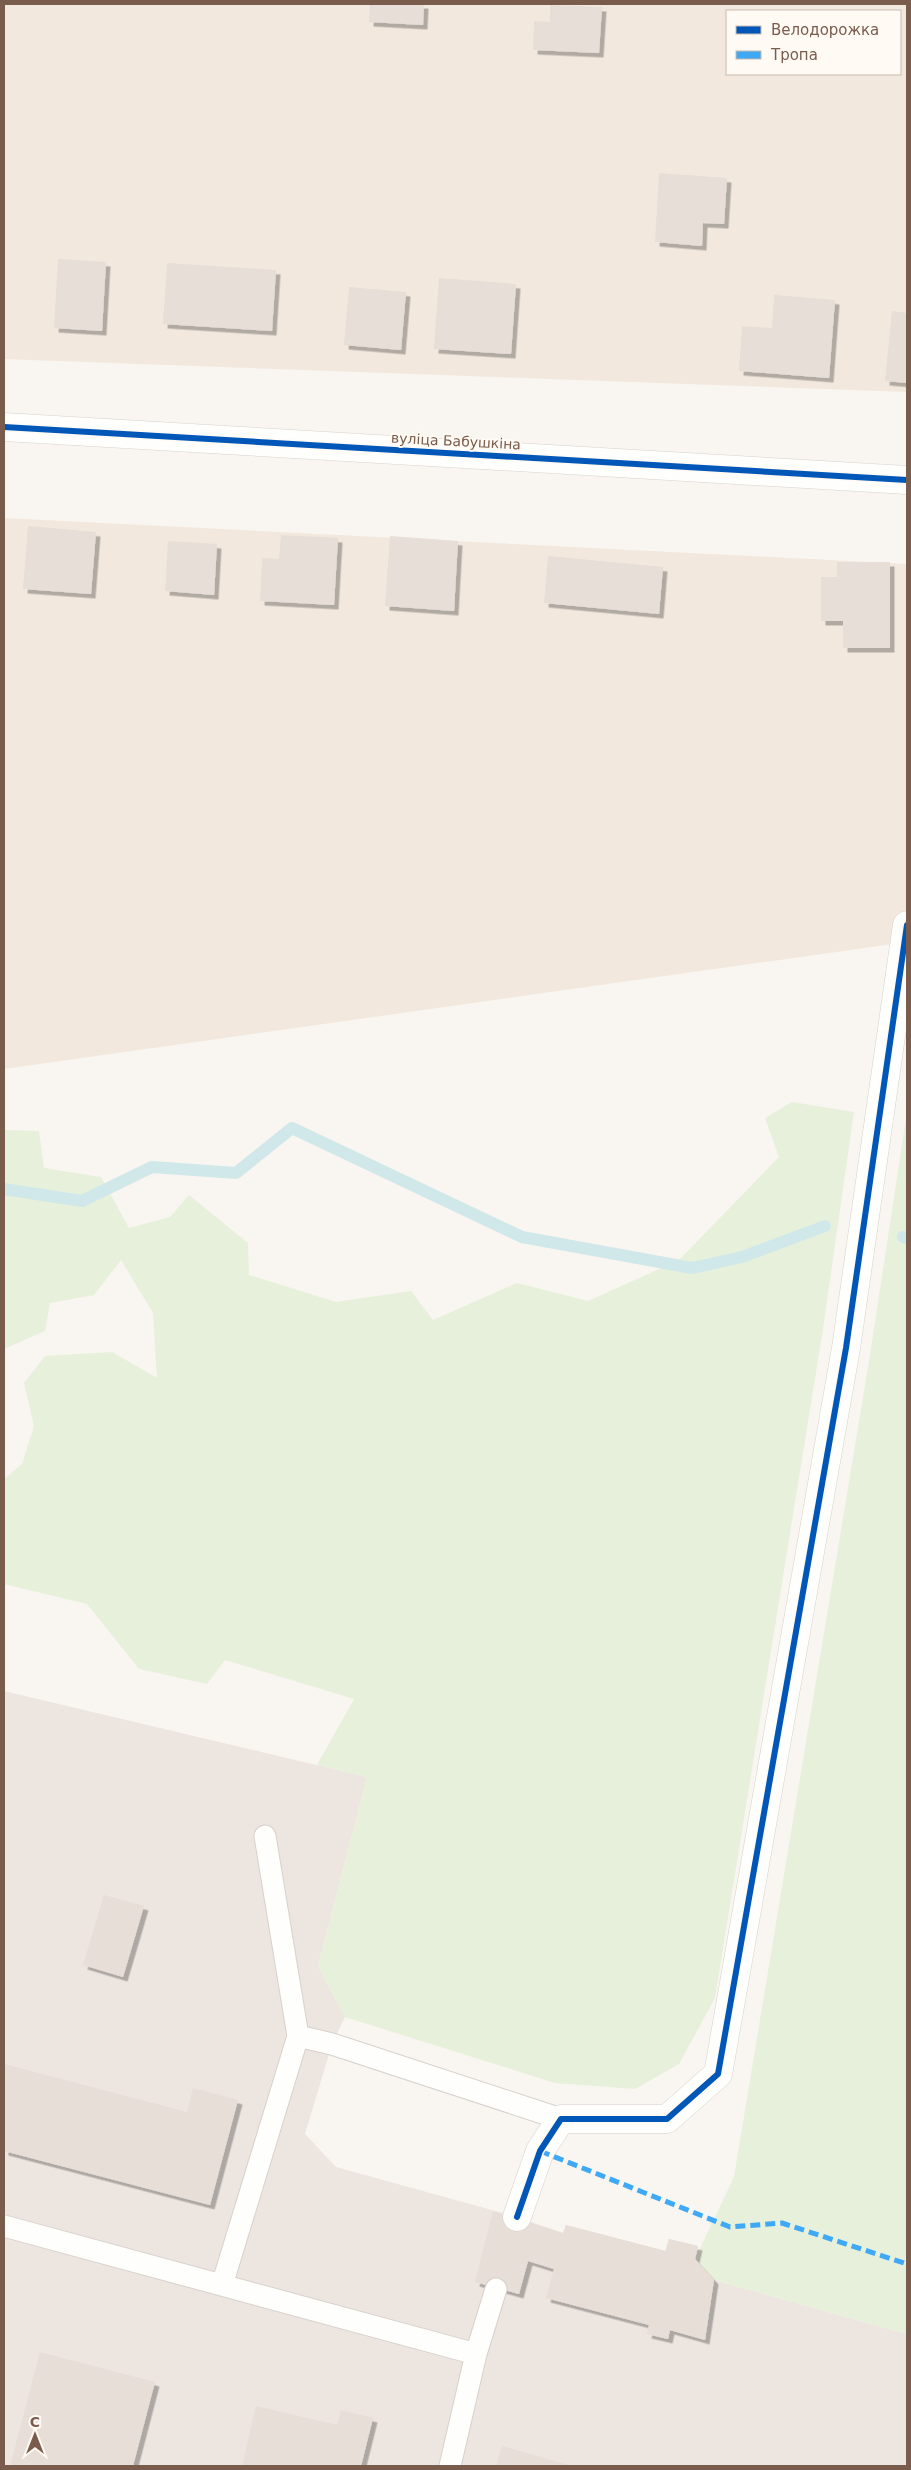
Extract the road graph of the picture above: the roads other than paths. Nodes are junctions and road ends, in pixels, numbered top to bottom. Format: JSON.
{"nodes":[{"id":1,"x":4,"y":427,"type":"edge"},
{"id":2,"x":907,"y":480,"type":"edge"},
{"id":3,"x":907,"y":924,"type":"edge"},
{"id":4,"x":905,"y":959,"type":"edge"},
{"id":5,"x":265,"y":1836,"type":"dead end"},
{"id":6,"x":298,"y":2036,"type":"junction"},
{"id":7,"x":561,"y":2119,"type":"junction"},
{"id":8,"x":517,"y":2217,"type":"dead end"},
{"id":9,"x":4,"y":2226,"type":"edge"},
{"id":10,"x":222,"y":2285,"type":"junction"},
{"id":11,"x":496,"y":2289,"type":"dead end"},
{"id":12,"x":476,"y":2354,"type":"junction"},
{"id":13,"x":450,"y":2466,"type":"edge"}],
"edges":[{"from":1,"to":2,"type":"street","name":"вуліца Бабушкіна"},
{"from":3,"to":4,"type":"street"},
{"from":4,"to":7,"type":"street"},
{"from":5,"to":6,"type":"lane"},
{"from":6,"to":7,"type":"lane"},
{"from":6,"to":10,"type":"lane"},
{"from":7,"to":8,"type":"street"},
{"from":9,"to":10,"type":"lane"},
{"from":10,"to":12,"type":"lane"},
{"from":11,"to":12,"type":"lane"},
{"from":12,"to":13,"type":"lane"}]}
